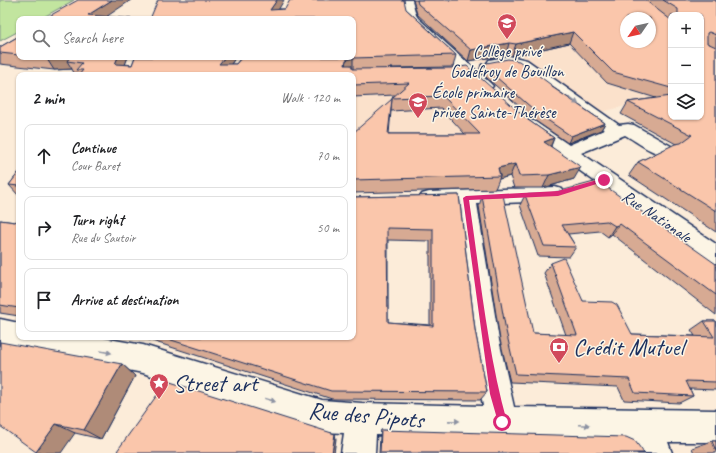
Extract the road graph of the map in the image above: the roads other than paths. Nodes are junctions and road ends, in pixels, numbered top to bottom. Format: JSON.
{"nodes":[{"id":1,"x":407,"y":0,"type":"edge"},
{"id":2,"x":460,"y":71,"type":"junction"},
{"id":3,"x":496,"y":97,"type":"edge"},
{"id":4,"x":513,"y":112,"type":"edge"},
{"id":5,"x":616,"y":132,"type":"junction"},
{"id":6,"x":665,"y":150,"type":"edge"},
{"id":7,"x":566,"y":153,"type":"junction"},
{"id":8,"x":604,"y":180,"type":"junction"},
{"id":9,"x":466,"y":198,"type":"junction"},
{"id":10,"x":413,"y":200,"type":"edge"},
{"id":11,"x":716,"y":256,"type":"edge"},
{"id":12,"x":0,"y":332,"type":"edge"},
{"id":13,"x":16,"y":335,"type":"edge"},
{"id":14,"x":42,"y":340,"type":"edge"},
{"id":15,"x":362,"y":419,"type":"junction"},
{"id":16,"x":502,"y":422,"type":"junction"},
{"id":17,"x":716,"y":426,"type":"edge"},
{"id":18,"x":651,"y":440,"type":"edge"},
{"id":19,"x":358,"y":453,"type":"edge"}],
"edges":[{"from":1,"to":2,"type":"street"},
{"from":2,"to":3,"type":"street"},
{"from":2,"to":5,"type":"street","one_way":true},
{"from":4,"to":7,"type":"street","name":"Rue Nationale"},
{"from":5,"to":6,"type":"street"},
{"from":5,"to":7,"type":"street"},
{"from":7,"to":8,"type":"street","name":"Rue Nationale"},
{"from":8,"to":9,"type":"street"},
{"from":8,"to":11,"type":"street","name":"Rue Nationale"},
{"from":9,"to":10,"type":"street"},
{"from":9,"to":16,"type":"street"},
{"from":12,"to":13,"type":"street"},
{"from":14,"to":15,"type":"street","name":"Rue des Pipots","one_way":true},
{"from":15,"to":16,"type":"street","name":"Rue des Pipots","one_way":true},
{"from":15,"to":19,"type":"street"},
{"from":16,"to":18,"type":"street","name":"Rue des Pipots","one_way":true},
{"from":17,"to":18,"type":"street","name":"Rue des Pipots"}]}
